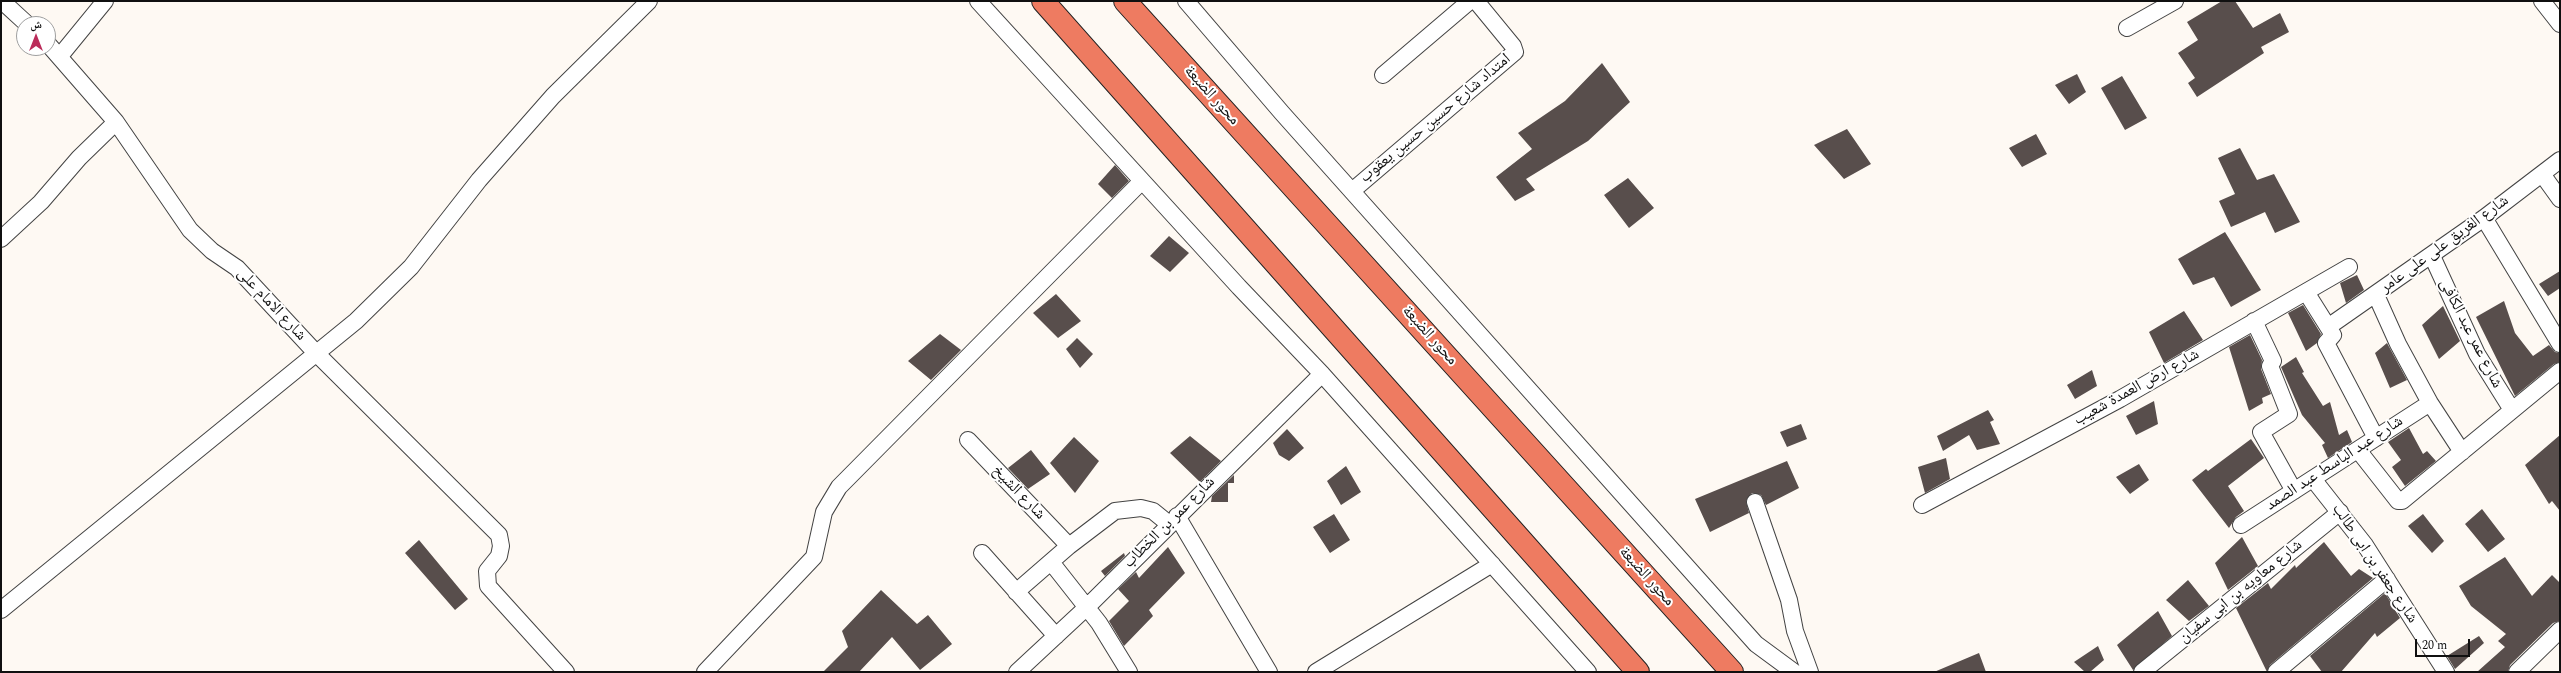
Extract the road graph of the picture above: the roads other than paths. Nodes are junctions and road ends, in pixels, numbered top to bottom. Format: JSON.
{"nodes":[{"id":1,"x":2,"y":1,"type":"edge"},
{"id":2,"x":105,"y":1,"type":"edge"},
{"id":3,"x":649,"y":1,"type":"edge"},
{"id":4,"x":978,"y":1,"type":"edge"},
{"id":5,"x":1043,"y":1,"type":"edge"},
{"id":6,"x":1124,"y":1,"type":"edge"},
{"id":7,"x":1186,"y":1,"type":"edge"},
{"id":8,"x":1470,"y":1,"type":"edge"},
{"id":9,"x":1476,"y":1,"type":"edge"},
{"id":10,"x":2176,"y":1,"type":"edge"},
{"id":11,"x":2542,"y":1,"type":"edge"},
{"id":12,"x":18,"y":16,"type":"edge"},
{"id":13,"x":2559,"y":22,"type":"edge"},
{"id":14,"x":2127,"y":28,"type":"dead end"},
{"id":15,"x":56,"y":52,"type":"edge"},
{"id":16,"x":60,"y":56,"type":"junction"},
{"id":17,"x":1383,"y":75,"type":"dead end"},
{"id":18,"x":116,"y":122,"type":"junction"},
{"id":19,"x":2560,"y":160,"type":"edge"},
{"id":20,"x":2542,"y":174,"type":"junction"},
{"id":21,"x":1142,"y":181,"type":"junction"},
{"id":22,"x":1352,"y":191,"type":"junction"},
{"id":23,"x":2560,"y":199,"type":"edge"},
{"id":24,"x":2484,"y":218,"type":"junction"},
{"id":25,"x":1,"y":239,"type":"edge"},
{"id":26,"x":2432,"y":256,"type":"junction"},
{"id":27,"x":2350,"y":267,"type":"dead end"},
{"id":28,"x":2306,"y":292,"type":"junction"},
{"id":29,"x":2376,"y":295,"type":"junction"},
{"id":30,"x":2254,"y":321,"type":"junction"},
{"id":31,"x":2328,"y":327,"type":"junction"},
{"id":32,"x":2560,"y":344,"type":"edge"},
{"id":33,"x":316,"y":353,"type":"junction"},
{"id":34,"x":2560,"y":371,"type":"edge"},
{"id":35,"x":1322,"y":374,"type":"junction"},
{"id":36,"x":2430,"y":404,"type":"junction"},
{"id":37,"x":2512,"y":410,"type":"junction"},
{"id":38,"x":2376,"y":438,"type":"junction"},
{"id":39,"x":968,"y":440,"type":"dead end"},
{"id":40,"x":2358,"y":450,"type":"junction"},
{"id":41,"x":2462,"y":452,"type":"junction"},
{"id":42,"x":2313,"y":479,"type":"junction"},
{"id":43,"x":2294,"y":491,"type":"junction"},
{"id":44,"x":1755,"y":502,"type":"dead end"},
{"id":45,"x":1922,"y":506,"type":"dead end"},
{"id":46,"x":2340,"y":512,"type":"junction"},
{"id":47,"x":1173,"y":520,"type":"junction"},
{"id":48,"x":2241,"y":525,"type":"dead end"},
{"id":49,"x":1069,"y":546,"type":"junction"},
{"id":50,"x":982,"y":553,"type":"dead end"},
{"id":51,"x":1050,"y":562,"type":"junction"},
{"id":52,"x":1492,"y":564,"type":"junction"},
{"id":53,"x":2387,"y":579,"type":"junction"},
{"id":54,"x":1016,"y":592,"type":"junction"},
{"id":55,"x":1087,"y":606,"type":"junction"},
{"id":56,"x":1,"y":610,"type":"edge"},
{"id":57,"x":2560,"y":630,"type":"edge"},
{"id":58,"x":1056,"y":636,"type":"junction"},
{"id":59,"x":566,"y":672,"type":"edge"},
{"id":60,"x":705,"y":672,"type":"edge"},
{"id":61,"x":1017,"y":672,"type":"edge"},
{"id":62,"x":1129,"y":672,"type":"edge"},
{"id":63,"x":1269,"y":672,"type":"edge"},
{"id":64,"x":1316,"y":672,"type":"edge"},
{"id":65,"x":1588,"y":672,"type":"edge"},
{"id":66,"x":1638,"y":672,"type":"edge"},
{"id":67,"x":1732,"y":672,"type":"edge"},
{"id":68,"x":1794,"y":672,"type":"edge"},
{"id":69,"x":1810,"y":672,"type":"edge"},
{"id":70,"x":2142,"y":672,"type":"edge"},
{"id":71,"x":2276,"y":672,"type":"edge"},
{"id":72,"x":2446,"y":672,"type":"edge"},
{"id":73,"x":2517,"y":672,"type":"edge"}],
"edges":[{"from":1,"to":12,"type":"street"},
{"from":2,"to":16,"type":"street"},
{"from":3,"to":33,"type":"street"},
{"from":4,"to":21,"type":"street"},
{"from":5,"to":66,"type":"highway"},
{"from":6,"to":67,"type":"highway","name":"محور الضبعة"},
{"from":7,"to":22,"type":"street"},
{"from":8,"to":17,"type":"street"},
{"from":9,"to":22,"type":"street","name":"امتداد شارع حسين حسين يعقوب"},
{"from":10,"to":14,"type":"street"},
{"from":11,"to":13,"type":"street"},
{"from":15,"to":16,"type":"street","name":"شارع الامام على"},
{"from":16,"to":18,"type":"street","name":"شارع الامام على"},
{"from":18,"to":25,"type":"street"},
{"from":18,"to":33,"type":"street","name":"شارع الامام على"},
{"from":19,"to":20,"type":"street","name":"شارع الغريق على على عامر"},
{"from":20,"to":23,"type":"street"},
{"from":20,"to":24,"type":"street","name":"شارع الغريق على على عامر"},
{"from":21,"to":35,"type":"street"},
{"from":21,"to":60,"type":"street"},
{"from":22,"to":68,"type":"street"},
{"from":24,"to":26,"type":"street","name":"شارع الغريق على على عامر"},
{"from":24,"to":32,"type":"street"},
{"from":26,"to":29,"type":"street","name":"شارع الغريق على على عامر"},
{"from":26,"to":37,"type":"street","name":"شارع عمر عبد الكافى"},
{"from":27,"to":28,"type":"street","name":"شارع ارض العمدة شعيب"},
{"from":28,"to":30,"type":"street","name":"شارع ارض العمدة شعيب"},
{"from":28,"to":31,"type":"street"},
{"from":29,"to":31,"type":"street","name":"شارع الغريق على على عامر"},
{"from":29,"to":36,"type":"street"},
{"from":30,"to":43,"type":"street"},
{"from":30,"to":45,"type":"street","name":"شارع ارض العمدة شعيب"},
{"from":31,"to":38,"type":"street"},
{"from":33,"to":56,"type":"street"},
{"from":33,"to":59,"type":"street","name":"شارع الامام على"},
{"from":34,"to":37,"type":"street"},
{"from":35,"to":47,"type":"street","name":"شارع عمر بن الخطاب"},
{"from":35,"to":52,"type":"street"},
{"from":36,"to":38,"type":"street","name":"شارع عبد الباسط عبد الصمد"},
{"from":36,"to":41,"type":"street"},
{"from":37,"to":41,"type":"street"},
{"from":38,"to":40,"type":"street","name":"شارع عبد الباسط عبد الصمد"},
{"from":39,"to":49,"type":"street","name":"شارع الشيخ"},
{"from":40,"to":41,"type":"street"},
{"from":40,"to":42,"type":"street","name":"شارع عبد الباسط عبد الصمد"},
{"from":42,"to":43,"type":"street","name":"شارع عبد الباسط عبد الصمد"},
{"from":42,"to":46,"type":"street","name":"شارع جعفر بن ابى طالب"},
{"from":43,"to":48,"type":"street","name":"شارع عبد الباسط عبد الصمد"},
{"from":44,"to":69,"type":"street"},
{"from":46,"to":53,"type":"street","name":"شارع جعفر بن ابى طالب"},
{"from":46,"to":70,"type":"street","name":"شارع معاويه بن ابى سفيان"},
{"from":47,"to":49,"type":"street"},
{"from":47,"to":55,"type":"street","name":"شارع عمر بن الخطاب"},
{"from":47,"to":63,"type":"street"},
{"from":49,"to":51,"type":"street"},
{"from":50,"to":54,"type":"street"},
{"from":51,"to":54,"type":"street"},
{"from":51,"to":55,"type":"street"},
{"from":52,"to":64,"type":"street"},
{"from":52,"to":65,"type":"street"},
{"from":53,"to":71,"type":"street"},
{"from":53,"to":72,"type":"street","name":"شارع جعفر بن ابى طالب"},
{"from":54,"to":58,"type":"street"},
{"from":55,"to":58,"type":"street","name":"شارع عمر بن الخطاب"},
{"from":55,"to":62,"type":"street"},
{"from":57,"to":73,"type":"street"},
{"from":58,"to":61,"type":"street","name":"شارع عمر بن الخطاب"}]}
